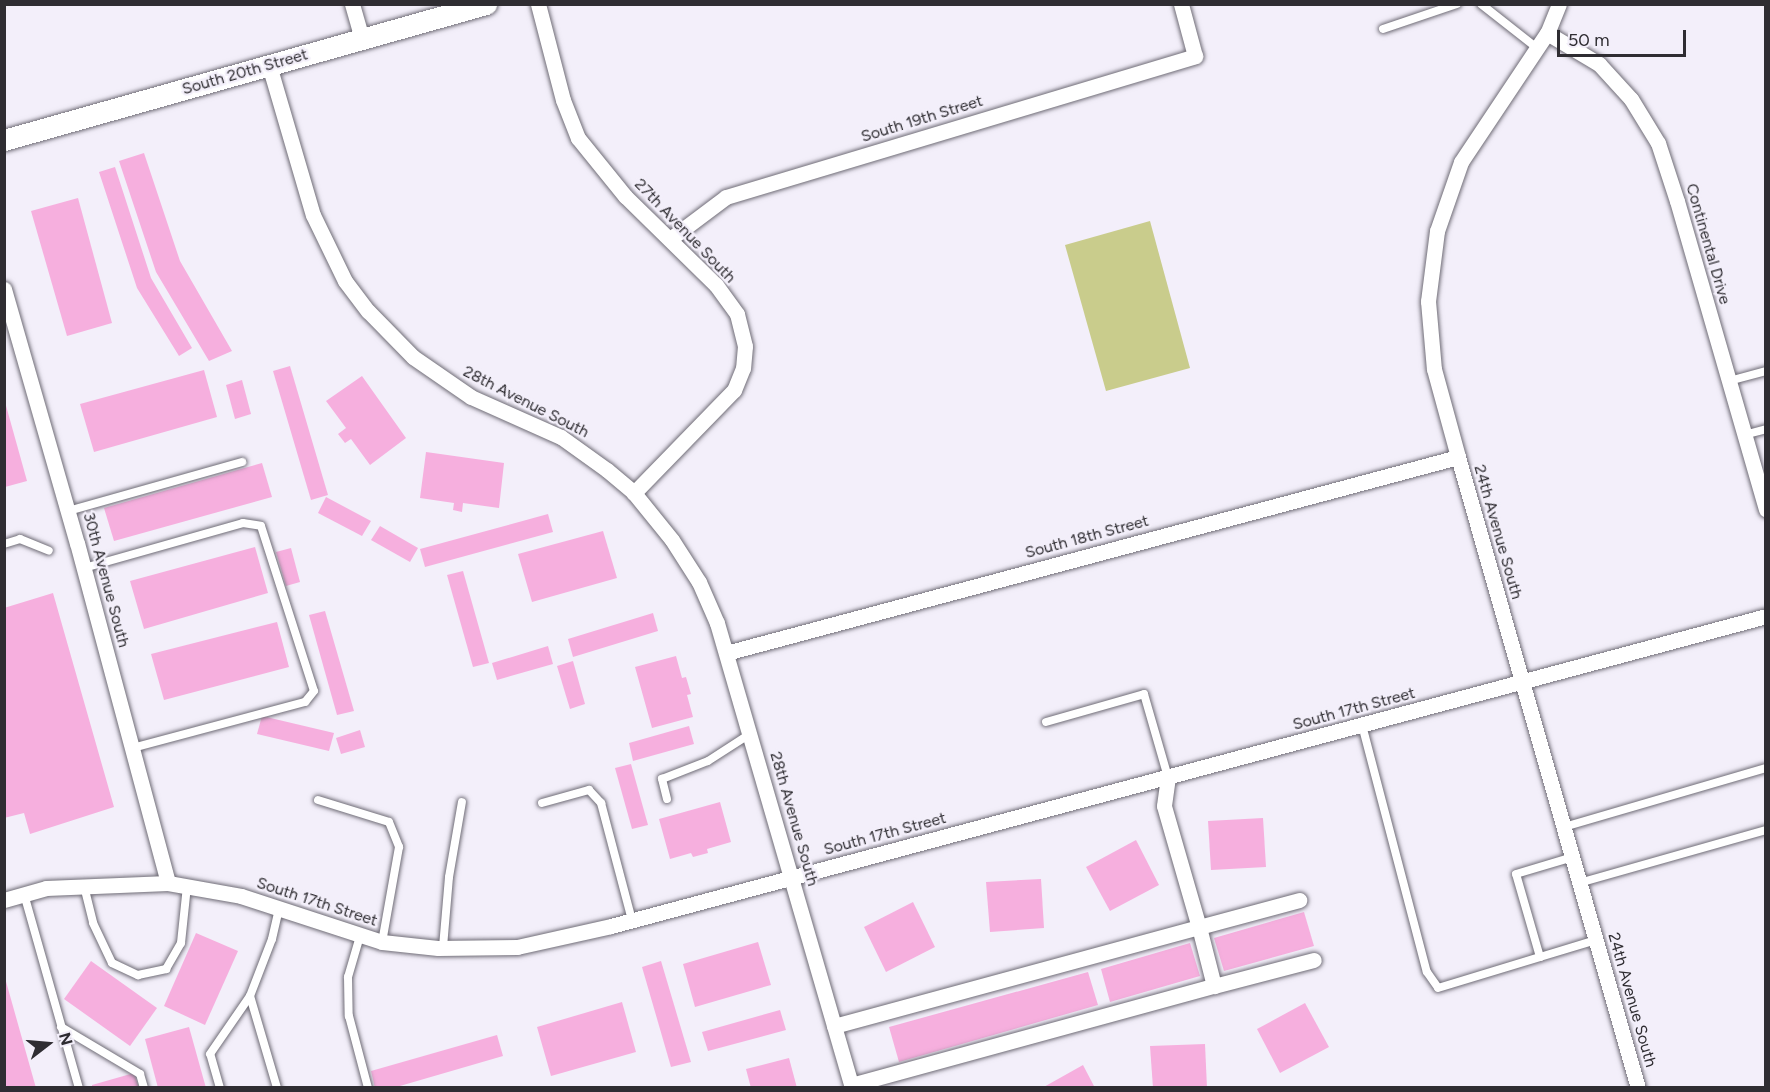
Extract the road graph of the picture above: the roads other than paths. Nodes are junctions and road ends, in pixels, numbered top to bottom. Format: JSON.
{"nodes":[{"id":1,"x":352,"y":4,"type":"edge"},
{"id":2,"x":486,"y":4,"type":"edge"},
{"id":3,"x":538,"y":4,"type":"edge"},
{"id":4,"x":1181,"y":4,"type":"edge"},
{"id":5,"x":1422,"y":4,"type":"edge"},
{"id":6,"x":1456,"y":4,"type":"edge"},
{"id":7,"x":1481,"y":4,"type":"edge"},
{"id":8,"x":1559,"y":4,"type":"edge"},
{"id":9,"x":1425,"y":15,"type":"junction"},
{"id":10,"x":1383,"y":29,"type":"dead end"},
{"id":11,"x":1547,"y":33,"type":"junction"},
{"id":12,"x":362,"y":39,"type":"junction"},
{"id":13,"x":1537,"y":48,"type":"junction"},
{"id":14,"x":269,"y":65,"type":"junction"},
{"id":15,"x":4,"y":140,"type":"edge"},
{"id":16,"x":670,"y":239,"type":"junction"},
{"id":17,"x":4,"y":289,"type":"edge"},
{"id":18,"x":1766,"y":371,"type":"edge"},
{"id":19,"x":1729,"y":381,"type":"junction"},
{"id":20,"x":1766,"y":429,"type":"edge"},
{"id":21,"x":1744,"y":435,"type":"junction"},
{"id":22,"x":1458,"y":457,"type":"junction"},
{"id":23,"x":242,"y":462,"type":"dead end"},
{"id":24,"x":634,"y":493,"type":"junction"},
{"id":25,"x":1766,"y":509,"type":"edge"},
{"id":26,"x":68,"y":511,"type":"junction"},
{"id":27,"x":4,"y":544,"type":"edge"},
{"id":28,"x":49,"y":551,"type":"dead end"},
{"id":29,"x":84,"y":568,"type":"junction"},
{"id":30,"x":1766,"y":616,"type":"edge"},
{"id":31,"x":726,"y":653,"type":"junction"},
{"id":32,"x":1522,"y":683,"type":"junction"},
{"id":33,"x":1046,"y":722,"type":"dead end"},
{"id":34,"x":1362,"y":725,"type":"junction"},
{"id":35,"x":750,"y":734,"type":"junction"},
{"id":36,"x":132,"y":748,"type":"junction"},
{"id":37,"x":1766,"y":768,"type":"edge"},
{"id":38,"x":1168,"y":777,"type":"junction"},
{"id":39,"x":667,"y":799,"type":"dead end"},
{"id":40,"x":318,"y":800,"type":"dead end"},
{"id":41,"x":462,"y":802,"type":"dead end"},
{"id":42,"x":542,"y":803,"type":"dead end"},
{"id":43,"x":1564,"y":827,"type":"junction"},
{"id":44,"x":1766,"y":830,"type":"edge"},
{"id":45,"x":1573,"y":857,"type":"junction"},
{"id":46,"x":792,"y":878,"type":"junction"},
{"id":47,"x":168,"y":883,"type":"junction"},
{"id":48,"x":1579,"y":883,"type":"junction"},
{"id":49,"x":84,"y":885,"type":"junction"},
{"id":50,"x":187,"y":886,"type":"junction"},
{"id":51,"x":24,"y":894,"type":"junction"},
{"id":52,"x":4,"y":900,"type":"edge"},
{"id":53,"x":1299,"y":900,"type":"dead end"},
{"id":54,"x":279,"y":908,"type":"junction"},
{"id":55,"x":632,"y":920,"type":"junction"},
{"id":56,"x":1199,"y":927,"type":"junction"},
{"id":57,"x":360,"y":936,"type":"junction"},
{"id":58,"x":1596,"y":940,"type":"junction"},
{"id":59,"x":382,"y":942,"type":"junction"},
{"id":60,"x":443,"y":947,"type":"junction"},
{"id":61,"x":1540,"y":957,"type":"junction"},
{"id":62,"x":1314,"y":960,"type":"dead end"},
{"id":63,"x":1214,"y":986,"type":"junction"},
{"id":64,"x":250,"y":996,"type":"junction"},
{"id":65,"x":834,"y":1026,"type":"junction"},
{"id":66,"x":61,"y":1027,"type":"junction"},
{"id":67,"x":851,"y":1086,"type":"edge"},
{"id":68,"x":79,"y":1088,"type":"edge"},
{"id":69,"x":144,"y":1088,"type":"edge"},
{"id":70,"x":220,"y":1088,"type":"edge"},
{"id":71,"x":277,"y":1088,"type":"edge"},
{"id":72,"x":368,"y":1088,"type":"edge"},
{"id":73,"x":1638,"y":1088,"type":"edge"}],
"edges":[{"from":1,"to":12,"type":"street"},
{"from":2,"to":12,"type":"street","name":"South 20th Street"},
{"from":3,"to":16,"type":"street","name":"27th Avenue South"},
{"from":4,"to":16,"type":"street","name":"South 19th Street"},
{"from":5,"to":9,"type":"lane"},
{"from":6,"to":9,"type":"lane"},
{"from":7,"to":13,"type":"lane"},
{"from":8,"to":11,"type":"street","name":"24th Avenue South"},
{"from":9,"to":10,"type":"lane"},
{"from":11,"to":13,"type":"street","name":"24th Avenue South"},
{"from":11,"to":19,"type":"street","name":"Continental Drive"},
{"from":12,"to":14,"type":"street","name":"South 20th Street"},
{"from":13,"to":22,"type":"street","name":"24th Avenue South"},
{"from":14,"to":15,"type":"street","name":"South 20th Street"},
{"from":14,"to":24,"type":"street","name":"28th Avenue South"},
{"from":16,"to":24,"type":"street","name":"27th Avenue South"},
{"from":17,"to":26,"type":"street","name":"30th Avenue South"},
{"from":18,"to":19,"type":"lane"},
{"from":19,"to":21,"type":"street","name":"Continental Drive"},
{"from":20,"to":21,"type":"lane"},
{"from":21,"to":25,"type":"street","name":"Continental Drive"},
{"from":22,"to":31,"type":"street","name":"South 18th Street"},
{"from":22,"to":32,"type":"street","name":"24th Avenue South"},
{"from":23,"to":26,"type":"lane"},
{"from":24,"to":31,"type":"street","name":"28th Avenue South"},
{"from":26,"to":29,"type":"street","name":"30th Avenue South"},
{"from":27,"to":28,"type":"lane"},
{"from":29,"to":36,"type":"street","name":"30th Avenue South"},
{"from":29,"to":36,"type":"lane"},
{"from":30,"to":32,"type":"street","name":"South 17th Street"},
{"from":31,"to":35,"type":"street","name":"28th Avenue South"},
{"from":32,"to":34,"type":"street","name":"South 17th Street"},
{"from":32,"to":43,"type":"street","name":"24th Avenue South"},
{"from":33,"to":38,"type":"lane"},
{"from":34,"to":38,"type":"street","name":"South 17th Street"},
{"from":34,"to":61,"type":"lane"},
{"from":35,"to":39,"type":"lane"},
{"from":35,"to":46,"type":"street","name":"28th Avenue South"},
{"from":36,"to":47,"type":"street","name":"30th Avenue South"},
{"from":37,"to":43,"type":"lane"},
{"from":38,"to":46,"type":"street","name":"South 17th Street"},
{"from":38,"to":56,"type":"street"},
{"from":40,"to":59,"type":"lane"},
{"from":41,"to":60,"type":"lane"},
{"from":42,"to":55,"type":"lane"},
{"from":43,"to":45,"type":"street","name":"24th Avenue South"},
{"from":44,"to":48,"type":"lane"},
{"from":45,"to":48,"type":"street","name":"24th Avenue South"},
{"from":45,"to":61,"type":"lane"},
{"from":46,"to":55,"type":"street","name":"South 17th Street"},
{"from":46,"to":65,"type":"street","name":"28th Avenue South"},
{"from":47,"to":49,"type":"street","name":"South 17th Street"},
{"from":47,"to":50,"type":"street","name":"South 17th Street"},
{"from":48,"to":58,"type":"street","name":"24th Avenue South"},
{"from":49,"to":50,"type":"lane"},
{"from":49,"to":51,"type":"street","name":"South 17th Street"},
{"from":50,"to":54,"type":"street","name":"South 17th Street"},
{"from":51,"to":52,"type":"street","name":"South 17th Street"},
{"from":51,"to":66,"type":"lane"},
{"from":53,"to":56,"type":"street"},
{"from":54,"to":57,"type":"street","name":"South 17th Street"},
{"from":54,"to":64,"type":"lane"},
{"from":55,"to":60,"type":"street","name":"South 17th Street"},
{"from":56,"to":63,"type":"street"},
{"from":56,"to":65,"type":"street"},
{"from":57,"to":59,"type":"street","name":"South 17th Street"},
{"from":57,"to":72,"type":"lane"},
{"from":58,"to":61,"type":"lane"},
{"from":58,"to":73,"type":"street","name":"24th Avenue South"},
{"from":59,"to":60,"type":"street","name":"South 17th Street"},
{"from":62,"to":63,"type":"street"},
{"from":63,"to":67,"type":"street"},
{"from":64,"to":70,"type":"lane"},
{"from":64,"to":71,"type":"lane"},
{"from":65,"to":67,"type":"street","name":"28th Avenue South"},
{"from":66,"to":68,"type":"lane"},
{"from":66,"to":69,"type":"lane"}]}
